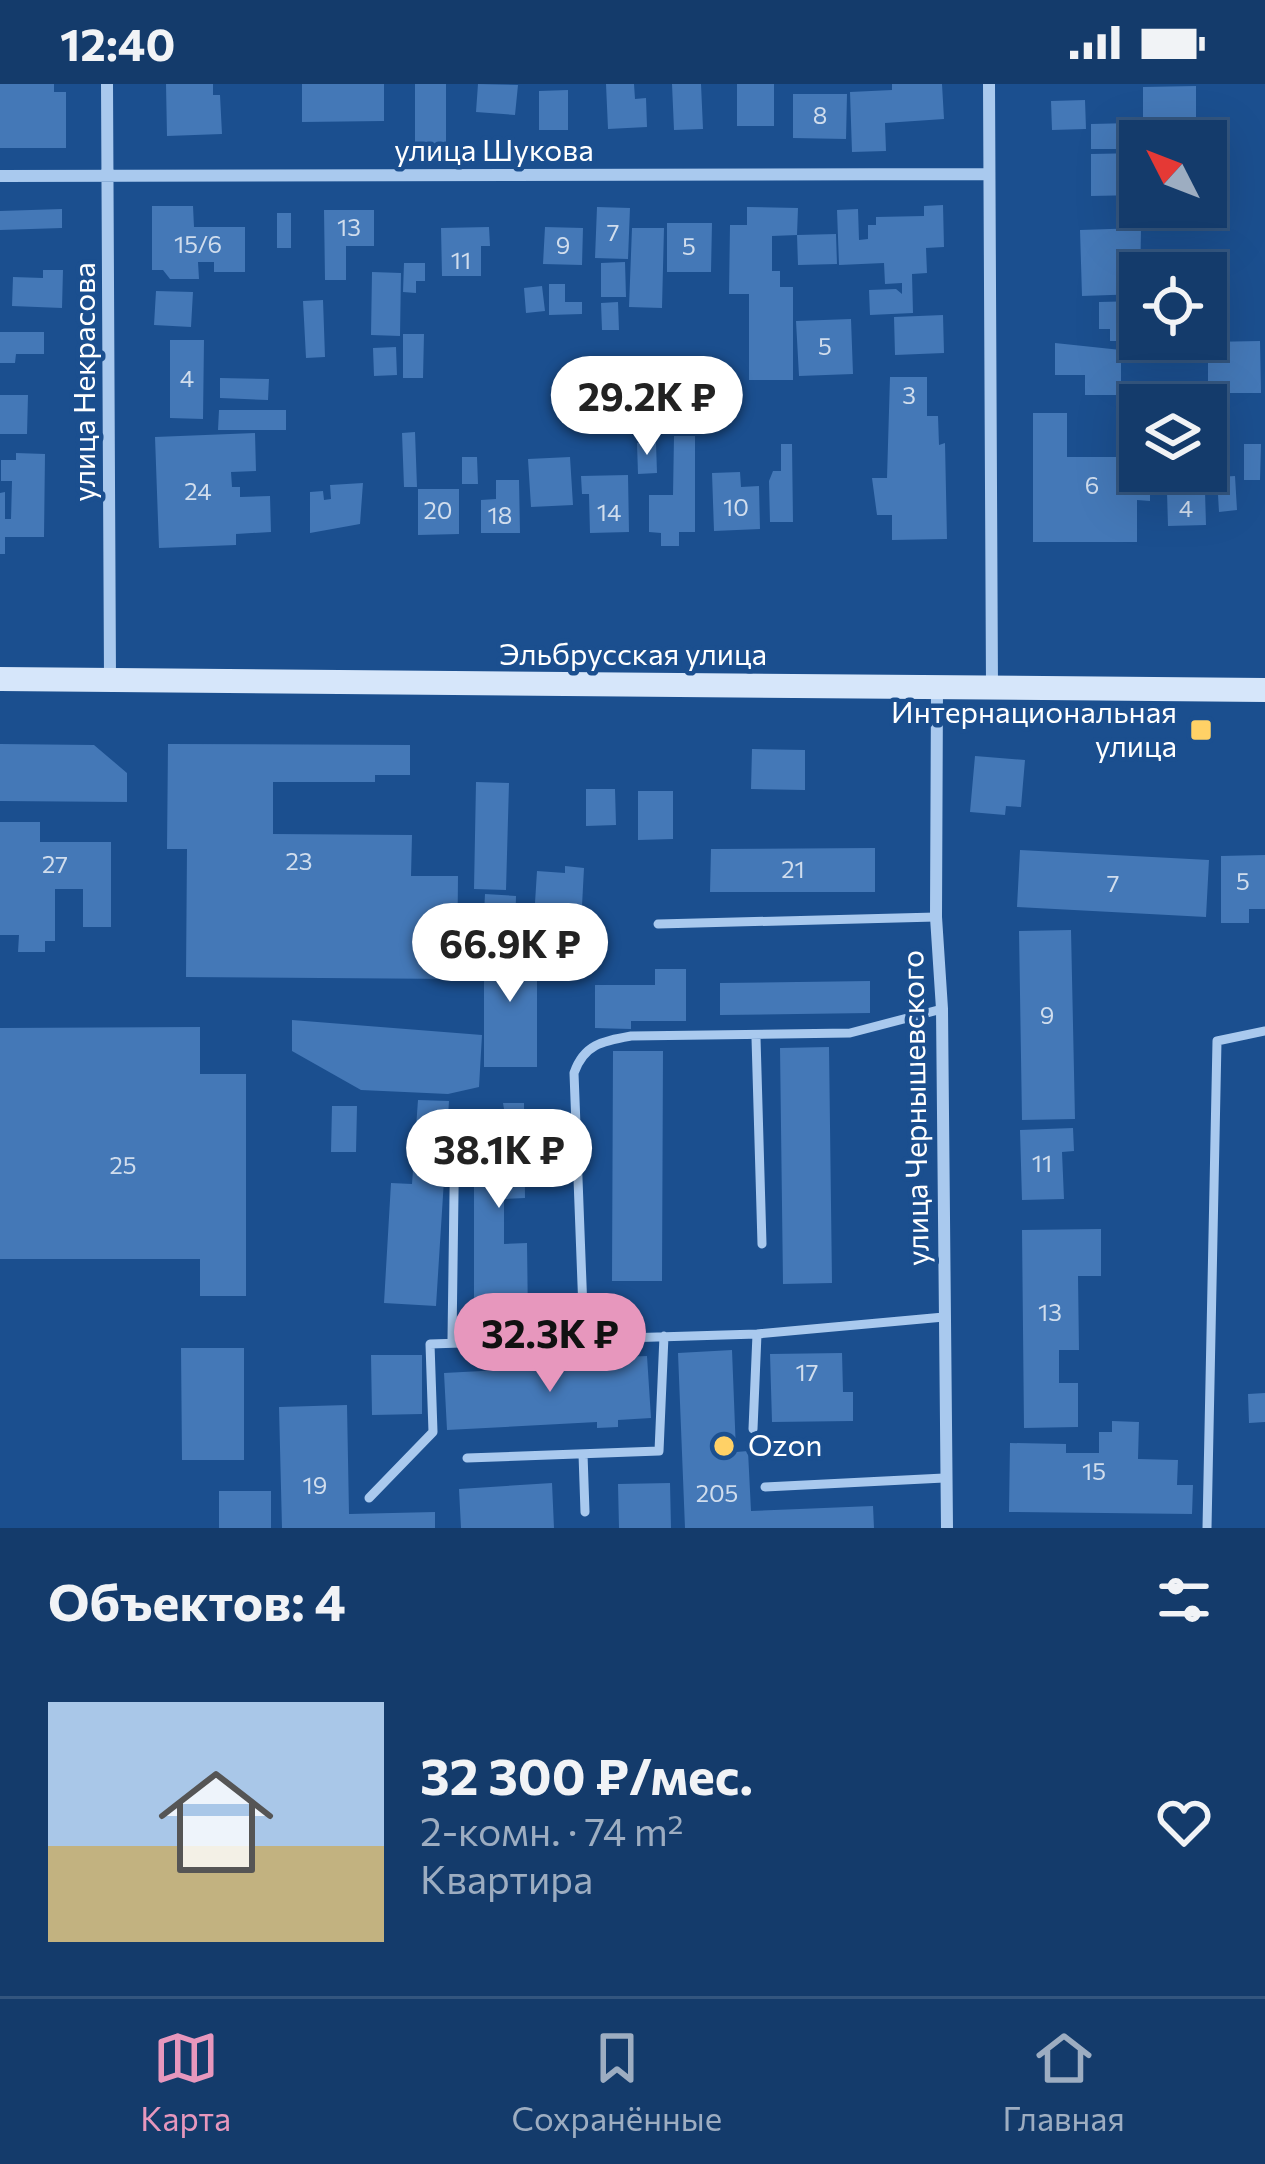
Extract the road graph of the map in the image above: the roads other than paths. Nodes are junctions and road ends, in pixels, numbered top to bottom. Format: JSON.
{"nodes":[{"id":1,"x":107,"y":84,"type":"edge"},
{"id":2,"x":989,"y":84,"type":"edge"},
{"id":3,"x":988,"y":174,"type":"junction"},
{"id":4,"x":0,"y":176,"type":"edge"},
{"id":5,"x":108,"y":176,"type":"junction"},
{"id":6,"x":0,"y":679,"type":"edge"},
{"id":7,"x":110,"y":679,"type":"junction"},
{"id":8,"x":938,"y":687,"type":"junction"},
{"id":9,"x":992,"y":687,"type":"junction"},
{"id":10,"x":1265,"y":690,"type":"edge"},
{"id":11,"x":936,"y":917,"type":"junction"},
{"id":12,"x":658,"y":924,"type":"dead end"},
{"id":13,"x":942,"y":1009,"type":"junction"},
{"id":14,"x":1265,"y":1031,"type":"edge"},
{"id":15,"x":756,"y":1038,"type":"junction"},
{"id":16,"x":455,"y":1121,"type":"dead end"},
{"id":17,"x":762,"y":1244,"type":"dead end"},
{"id":18,"x":944,"y":1317,"type":"junction"},
{"id":19,"x":758,"y":1334,"type":"junction"},
{"id":20,"x":664,"y":1336,"type":"junction"},
{"id":21,"x":584,"y":1337,"type":"junction"},
{"id":22,"x":452,"y":1340,"type":"junction"},
{"id":23,"x":753,"y":1429,"type":"dead end"},
{"id":24,"x":583,"y":1454,"type":"junction"},
{"id":25,"x":467,"y":1458,"type":"dead end"},
{"id":26,"x":944,"y":1478,"type":"junction"},
{"id":27,"x":765,"y":1487,"type":"dead end"},
{"id":28,"x":369,"y":1498,"type":"dead end"},
{"id":29,"x":586,"y":1512,"type":"dead end"},
{"id":30,"x":946,"y":1528,"type":"edge"},
{"id":31,"x":1207,"y":1528,"type":"edge"}],
"edges":[{"from":1,"to":5,"type":"street","name":"улица Некрасова"},
{"from":2,"to":3,"type":"street"},
{"from":3,"to":5,"type":"street","name":"улица Шукова"},
{"from":3,"to":9,"type":"street"},
{"from":4,"to":5,"type":"street","name":"улица Шукова"},
{"from":5,"to":7,"type":"street","name":"улица Некрасова"},
{"from":6,"to":7,"type":"street","name":"Эльбрусская улица"},
{"from":7,"to":8,"type":"street","name":"Эльбрусская улица"},
{"from":8,"to":9,"type":"street","name":"Эльбрусская улица"},
{"from":8,"to":11,"type":"street","name":"улица Чернышевского"},
{"from":9,"to":10,"type":"street","name":"Эльбрусская улица"},
{"from":11,"to":12,"type":"lane"},
{"from":11,"to":13,"type":"street","name":"улица Чернышевского"},
{"from":13,"to":15,"type":"lane"},
{"from":13,"to":18,"type":"street","name":"улица Чернышевского"},
{"from":14,"to":31,"type":"lane"},
{"from":15,"to":17,"type":"lane"},
{"from":15,"to":21,"type":"lane"},
{"from":16,"to":22,"type":"lane"},
{"from":18,"to":19,"type":"lane"},
{"from":18,"to":26,"type":"street","name":"улица Чернышевского"},
{"from":19,"to":20,"type":"lane"},
{"from":19,"to":23,"type":"lane"},
{"from":20,"to":21,"type":"lane"},
{"from":20,"to":24,"type":"lane"},
{"from":21,"to":22,"type":"lane"},
{"from":22,"to":28,"type":"lane"},
{"from":24,"to":25,"type":"lane"},
{"from":24,"to":29,"type":"lane"},
{"from":26,"to":27,"type":"lane"},
{"from":26,"to":30,"type":"street","name":"улица Чернышевского"}]}
